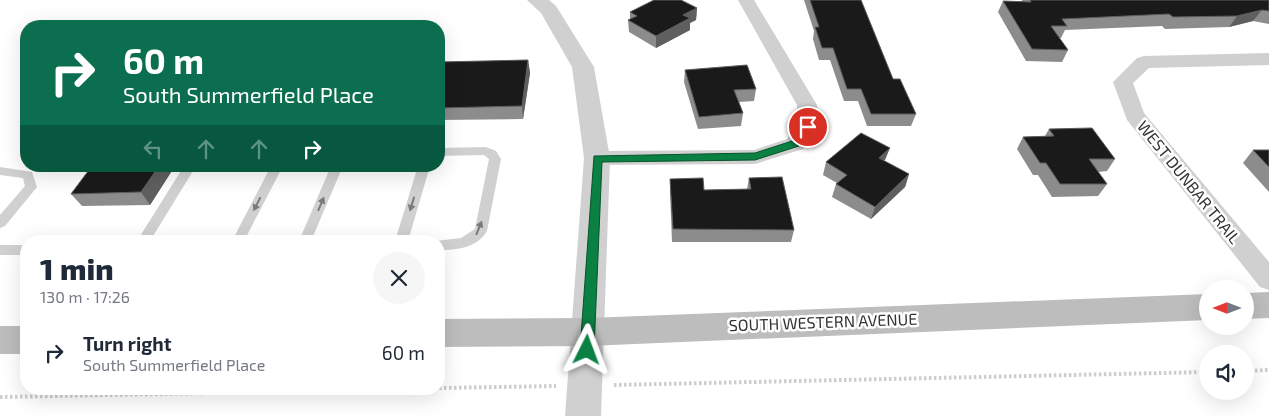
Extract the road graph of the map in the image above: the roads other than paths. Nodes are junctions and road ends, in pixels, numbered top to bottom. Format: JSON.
{"nodes":[{"id":1,"x":537,"y":0,"type":"edge"},
{"id":2,"x":746,"y":0,"type":"edge"},
{"id":3,"x":1269,"y":59,"type":"edge"},
{"id":4,"x":445,"y":152,"type":"edge"},
{"id":5,"x":597,"y":158,"type":"junction"},
{"id":6,"x":0,"y":171,"type":"edge"},
{"id":7,"x":186,"y":172,"type":"edge"},
{"id":8,"x":274,"y":172,"type":"edge"},
{"id":9,"x":334,"y":172,"type":"edge"},
{"id":10,"x":422,"y":172,"type":"edge"},
{"id":11,"x":0,"y":223,"type":"edge"},
{"id":12,"x":147,"y":235,"type":"edge"},
{"id":13,"x":241,"y":235,"type":"edge"},
{"id":14,"x":308,"y":235,"type":"edge"},
{"id":15,"x":403,"y":235,"type":"edge"},
{"id":16,"x":445,"y":245,"type":"edge"},
{"id":17,"x":0,"y":250,"type":"edge"},
{"id":18,"x":20,"y":250,"type":"edge"},
{"id":19,"x":1269,"y":280,"type":"edge"},
{"id":20,"x":1269,"y":305,"type":"edge"},
{"id":21,"x":1254,"y":306,"type":"edge"},
{"id":22,"x":1199,"y":307,"type":"edge"},
{"id":23,"x":588,"y":332,"type":"junction"},
{"id":24,"x":445,"y":333,"type":"edge"},
{"id":25,"x":0,"y":340,"type":"edge"},
{"id":26,"x":20,"y":340,"type":"edge"},
{"id":27,"x":584,"y":401,"type":"edge"}],
"edges":[{"from":1,"to":5,"type":"street"},
{"from":2,"to":5,"type":"street"},
{"from":3,"to":19,"type":"street","name":"WEST DUNBAR TRAIL"},
{"from":16,"to":4,"type":"lane","one_way":true},
{"from":5,"to":23,"type":"street"},
{"from":6,"to":11,"type":"lane"},
{"from":7,"to":12,"type":"lane"},
{"from":8,"to":13,"type":"lane","one_way":true},
{"from":14,"to":9,"type":"lane","one_way":true},
{"from":10,"to":15,"type":"lane","one_way":true},
{"from":17,"to":18,"type":"lane"},
{"from":20,"to":21,"type":"main road"},
{"from":22,"to":23,"type":"main road","name":"SOUTH WESTERN AVENUE"},
{"from":23,"to":24,"type":"main road","name":"SOUTH WESTERN AVENUE"},
{"from":23,"to":27,"type":"street"},
{"from":25,"to":26,"type":"main road"}]}
